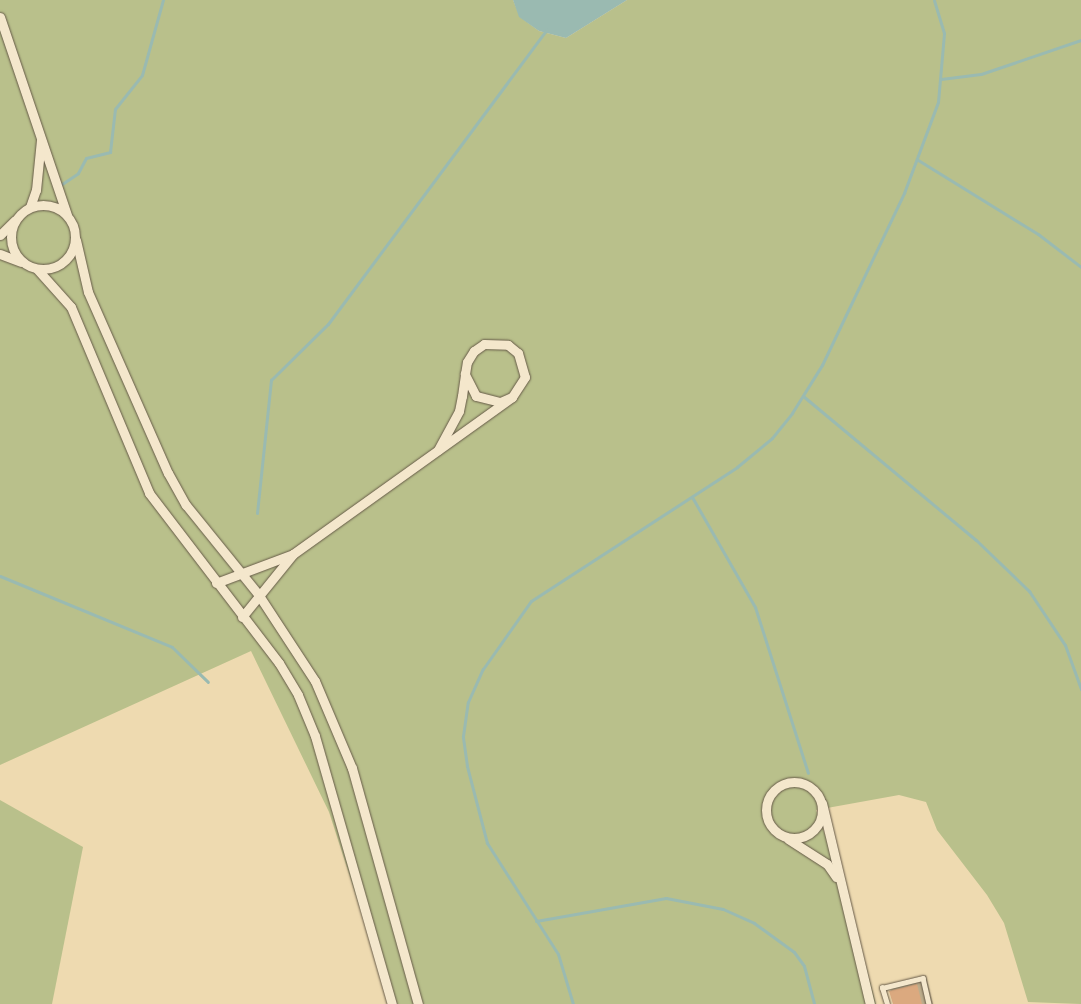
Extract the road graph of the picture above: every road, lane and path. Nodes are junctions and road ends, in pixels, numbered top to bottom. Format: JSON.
{"nodes":[{"id":1,"x":0,"y":17,"type":"edge"},
{"id":2,"x":41,"y":135,"type":"junction"},
{"id":3,"x":30,"y":207,"type":"junction"},
{"id":4,"x":67,"y":215,"type":"junction"},
{"id":5,"x":19,"y":216,"type":"junction"},
{"id":6,"x":0,"y":235,"type":"edge"},
{"id":7,"x":76,"y":240,"type":"junction"},
{"id":8,"x":0,"y":254,"type":"edge"},
{"id":9,"x":25,"y":264,"type":"junction"},
{"id":10,"x":37,"y":269,"type":"junction"},
{"id":11,"x":465,"y":374,"type":"junction"},
{"id":12,"x":512,"y":397,"type":"junction"},
{"id":13,"x":436,"y":452,"type":"junction"},
{"id":14,"x":293,"y":554,"type":"junction"},
{"id":15,"x":242,"y":571,"type":"junction"},
{"id":16,"x":216,"y":584,"type":"junction"},
{"id":17,"x":258,"y":594,"type":"junction"},
{"id":18,"x":242,"y":617,"type":"junction"},
{"id":19,"x":822,"y":803,"type":"junction"},
{"id":20,"x":786,"y":837,"type":"junction"},
{"id":21,"x":839,"y":882,"type":"junction"},
{"id":22,"x":392,"y":1004,"type":"edge"},
{"id":23,"x":418,"y":1004,"type":"edge"},
{"id":24,"x":870,"y":1004,"type":"edge"},
{"id":25,"x":887,"y":1004,"type":"edge"},
{"id":26,"x":929,"y":1004,"type":"edge"}],
"edges":[{"from":1,"to":2,"type":"street"},
{"from":2,"to":3,"type":"street"},
{"from":2,"to":4,"type":"street"},
{"from":3,"to":4,"type":"street"},
{"from":3,"to":5,"type":"street"},
{"from":4,"to":7,"type":"street"},
{"from":5,"to":6,"type":"street"},
{"from":5,"to":9,"type":"street"},
{"from":7,"to":10,"type":"street"},
{"from":7,"to":15,"type":"street"},
{"from":8,"to":9,"type":"street"},
{"from":9,"to":10,"type":"street"},
{"from":10,"to":16,"type":"street"},
{"from":11,"to":12,"type":"street"},
{"from":11,"to":12,"type":"street"},
{"from":11,"to":13,"type":"street"},
{"from":12,"to":13,"type":"street"},
{"from":13,"to":14,"type":"street"},
{"from":14,"to":15,"type":"street"},
{"from":14,"to":17,"type":"street"},
{"from":15,"to":16,"type":"street"},
{"from":15,"to":17,"type":"street"},
{"from":16,"to":18,"type":"street"},
{"from":17,"to":18,"type":"street"},
{"from":17,"to":23,"type":"street"},
{"from":18,"to":22,"type":"street"},
{"from":19,"to":20,"type":"street"},
{"from":19,"to":20,"type":"street"},
{"from":19,"to":21,"type":"street"},
{"from":20,"to":21,"type":"street"},
{"from":21,"to":24,"type":"street"},
{"from":25,"to":26,"type":"lane"}]}
